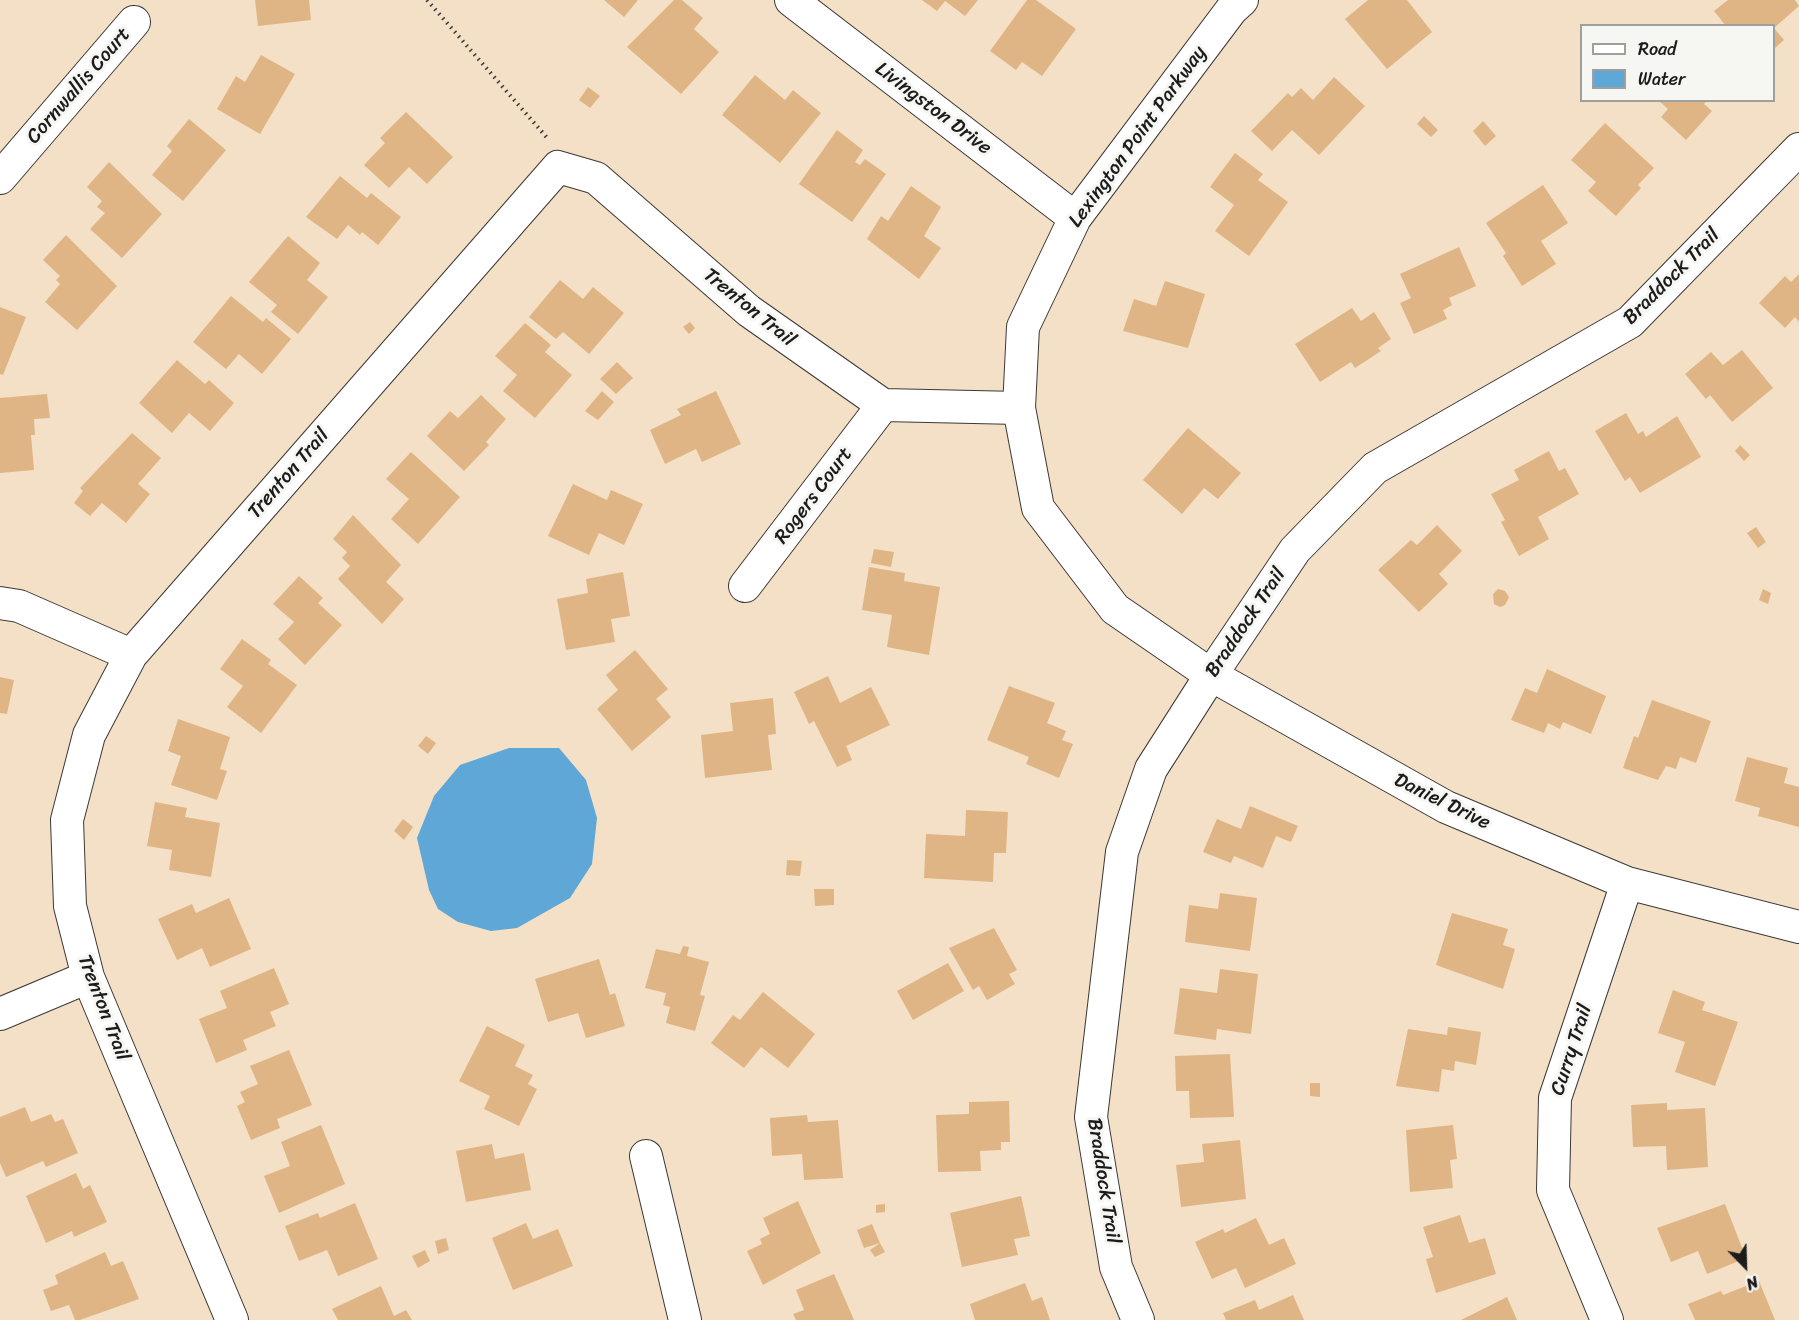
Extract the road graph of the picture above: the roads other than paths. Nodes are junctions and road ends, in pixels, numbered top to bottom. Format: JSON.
{"nodes":[{"id":1,"x":791,"y":0,"type":"edge"},
{"id":2,"x":1242,"y":0,"type":"edge"},
{"id":3,"x":134,"y":22,"type":"dead end"},
{"id":4,"x":1799,"y":149,"type":"edge"},
{"id":5,"x":0,"y":178,"type":"edge"},
{"id":6,"x":1075,"y":218,"type":"junction"},
{"id":7,"x":883,"y":405,"type":"junction"},
{"id":8,"x":1019,"y":408,"type":"junction"},
{"id":9,"x":745,"y":586,"type":"dead end"},
{"id":10,"x":0,"y":603,"type":"edge"},
{"id":11,"x":1115,"y":609,"type":"joint"},
{"id":12,"x":131,"y":655,"type":"junction"},
{"id":13,"x":1210,"y":675,"type":"junction"},
{"id":14,"x":1627,"y":883,"type":"junction"},
{"id":15,"x":1799,"y":927,"type":"edge"},
{"id":16,"x":88,"y":977,"type":"junction"},
{"id":17,"x":0,"y":1014,"type":"edge"},
{"id":18,"x":646,"y":1156,"type":"dead end"},
{"id":19,"x":680,"y":1319,"type":"edge"},
{"id":20,"x":232,"y":1320,"type":"edge"},
{"id":21,"x":1138,"y":1320,"type":"edge"},
{"id":22,"x":1607,"y":1320,"type":"edge"}],
"edges":[{"from":1,"to":6,"type":"street","name":"Livingston Drive"},
{"from":2,"to":6,"type":"street","name":"Lexington Point Parkway"},
{"from":3,"to":5,"type":"street","name":"Cornwallis Court"},
{"from":4,"to":13,"type":"street","name":"Braddock Trail"},
{"from":6,"to":8,"type":"street","name":"Lexington Point Parkway"},
{"from":7,"to":8,"type":"street"},
{"from":7,"to":9,"type":"street","name":"Rogers Court"},
{"from":7,"to":12,"type":"street","name":"Trenton Trail"},
{"from":8,"to":11,"type":"street","name":"Lexington Point Parkway"},
{"from":10,"to":12,"type":"street"},
{"from":11,"to":13,"type":"street","name":"Daniel Drive"},
{"from":12,"to":16,"type":"street","name":"Trenton Trail"},
{"from":13,"to":14,"type":"street","name":"Daniel Drive"},
{"from":13,"to":21,"type":"street","name":"Braddock Trail"},
{"from":14,"to":15,"type":"street","name":"Daniel Drive"},
{"from":14,"to":22,"type":"street","name":"Curry Trail"},
{"from":16,"to":17,"type":"street"},
{"from":16,"to":20,"type":"street","name":"Trenton Trail"},
{"from":18,"to":19,"type":"street"}]}
